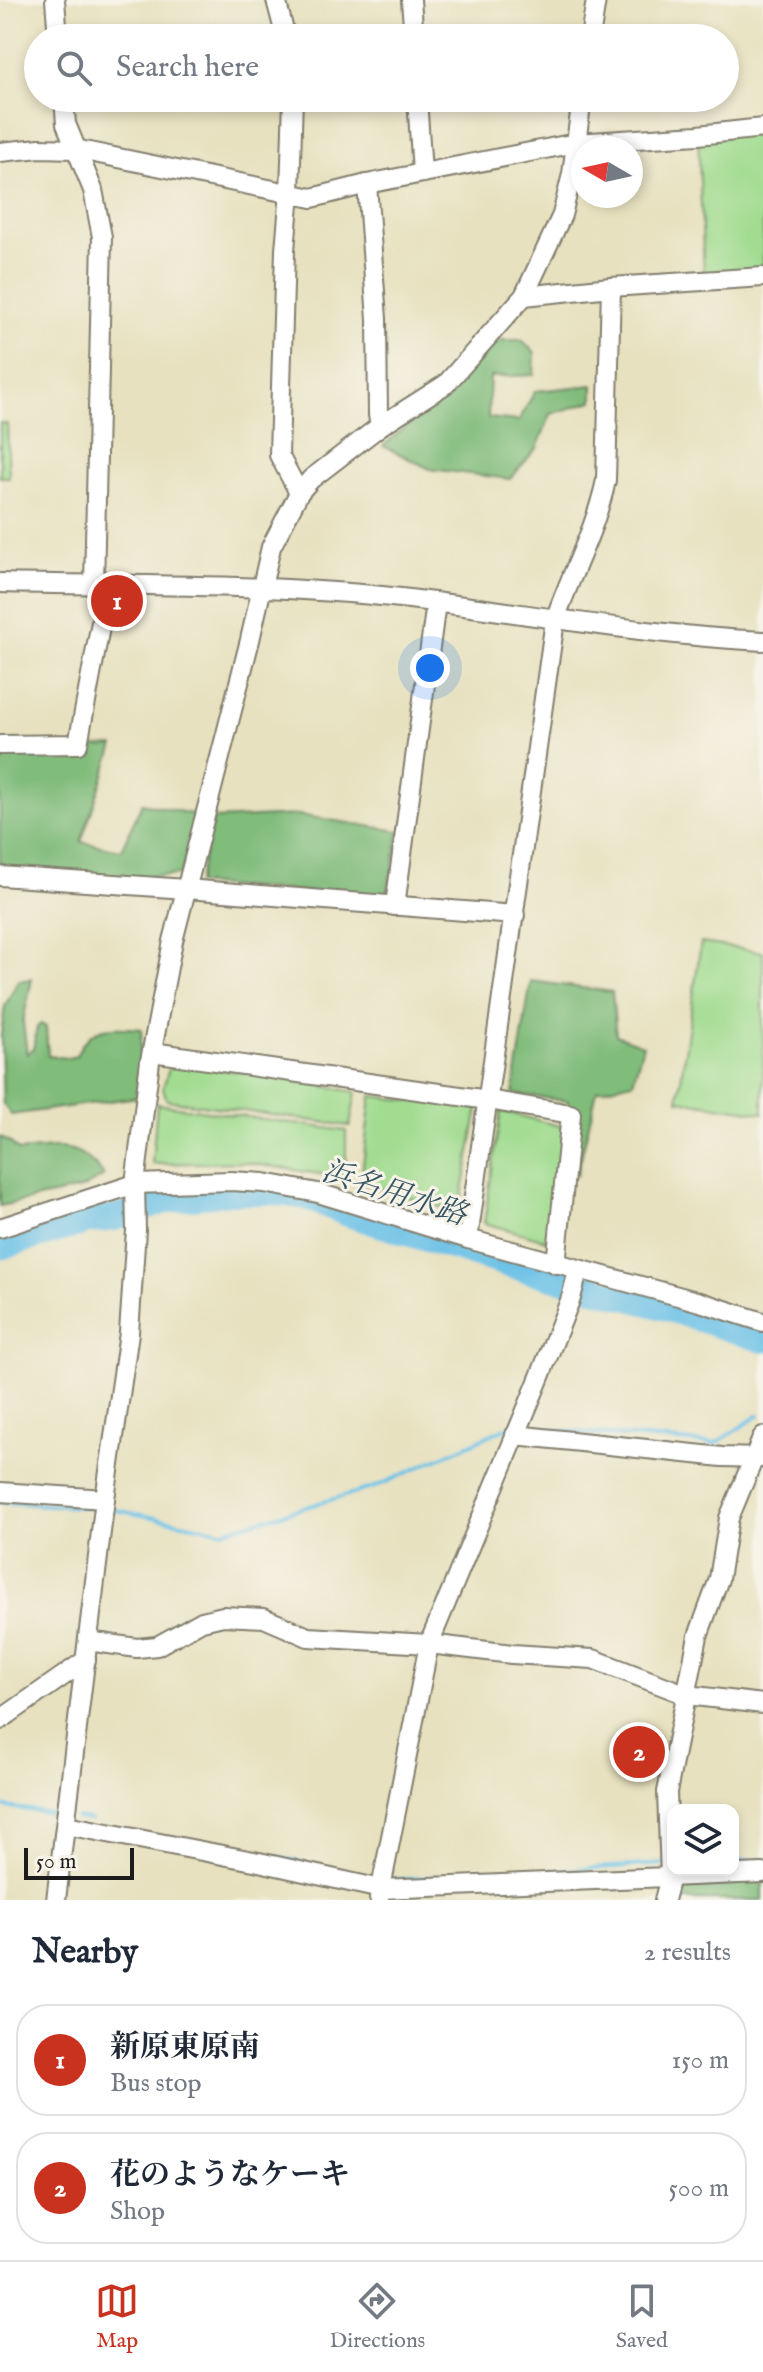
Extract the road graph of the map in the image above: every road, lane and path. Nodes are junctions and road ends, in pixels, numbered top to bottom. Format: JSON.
{"nodes":[{"id":1,"x":55,"y":0,"type":"edge"},
{"id":2,"x":276,"y":0,"type":"edge"},
{"id":3,"x":411,"y":0,"type":"edge"},
{"id":4,"x":596,"y":0,"type":"edge"},
{"id":5,"x":57,"y":24,"type":"edge"},
{"id":6,"x":282,"y":24,"type":"edge"},
{"id":7,"x":413,"y":24,"type":"edge"},
{"id":8,"x":592,"y":24,"type":"edge"},
{"id":9,"x":65,"y":112,"type":"edge"},
{"id":10,"x":293,"y":112,"type":"edge"},
{"id":11,"x":418,"y":112,"type":"edge"},
{"id":12,"x":580,"y":112,"type":"edge"},
{"id":13,"x":763,"y":128,"type":"edge"},
{"id":14,"x":577,"y":136,"type":"edge"},
{"id":15,"x":643,"y":139,"type":"edge"},
{"id":16,"x":571,"y":144,"type":"edge"},
{"id":17,"x":75,"y":149,"type":"junction"},
{"id":18,"x":0,"y":152,"type":"edge"},
{"id":19,"x":571,"y":169,"type":"edge"},
{"id":20,"x":422,"y":173,"type":"junction"},
{"id":21,"x":367,"y":184,"type":"junction"},
{"id":22,"x":290,"y":192,"type":"junction"},
{"id":23,"x":763,"y":277,"type":"edge"},
{"id":24,"x":611,"y":287,"type":"junction"},
{"id":25,"x":524,"y":296,"type":"junction"},
{"id":26,"x":380,"y":426,"type":"junction"},
{"id":27,"x":299,"y":493,"type":"junction"},
{"id":28,"x":0,"y":583,"type":"edge"},
{"id":29,"x":101,"y":585,"type":"junction"},
{"id":30,"x":261,"y":589,"type":"junction"},
{"id":31,"x":436,"y":603,"type":"junction"},
{"id":32,"x":555,"y":620,"type":"junction"},
{"id":33,"x":763,"y":641,"type":"edge"},
{"id":34,"x":0,"y":745,"type":"edge"},
{"id":35,"x":0,"y":876,"type":"edge"},
{"id":36,"x":186,"y":889,"type":"junction"},
{"id":37,"x":395,"y":906,"type":"junction"},
{"id":38,"x":515,"y":915,"type":"junction"},
{"id":39,"x":152,"y":1052,"type":"junction"},
{"id":40,"x":488,"y":1100,"type":"junction"},
{"id":41,"x":135,"y":1192,"type":"junction"},
{"id":42,"x":0,"y":1228,"type":"edge"},
{"id":43,"x":468,"y":1239,"type":"junction"},
{"id":44,"x":556,"y":1264,"type":"junction"},
{"id":45,"x":575,"y":1283,"type":"junction"},
{"id":46,"x":763,"y":1322,"type":"edge"},
{"id":47,"x":515,"y":1435,"type":"junction"},
{"id":48,"x":763,"y":1436,"type":"edge"},
{"id":49,"x":759,"y":1458,"type":"edge"},
{"id":50,"x":0,"y":1492,"type":"edge"},
{"id":51,"x":105,"y":1499,"type":"junction"},
{"id":52,"x":88,"y":1641,"type":"junction"},
{"id":53,"x":429,"y":1644,"type":"junction"},
{"id":54,"x":86,"y":1660,"type":"junction"},
{"id":55,"x":687,"y":1695,"type":"junction"},
{"id":56,"x":763,"y":1704,"type":"edge"},
{"id":57,"x":0,"y":1720,"type":"edge"},
{"id":58,"x":667,"y":1804,"type":"edge"},
{"id":59,"x":66,"y":1825,"type":"junction"},
{"id":60,"x":667,"y":1868,"type":"edge"},
{"id":61,"x":739,"y":1872,"type":"edge"},
{"id":62,"x":763,"y":1873,"type":"edge"},
{"id":63,"x":668,"y":1876,"type":"edge"},
{"id":64,"x":380,"y":1894,"type":"edge"},
{"id":65,"x":56,"y":1900,"type":"edge"},
{"id":66,"x":664,"y":1900,"type":"edge"}],
"edges":[{"from":1,"to":5,"type":"street"},
{"from":2,"to":6,"type":"street"},
{"from":3,"to":7,"type":"street"},
{"from":4,"to":8,"type":"street"},
{"from":9,"to":17,"type":"street"},
{"from":10,"to":22,"type":"street"},
{"from":11,"to":20,"type":"street"},
{"from":12,"to":14,"type":"street"},
{"from":13,"to":15,"type":"street"},
{"from":16,"to":20,"type":"street"},
{"from":17,"to":18,"type":"street"},
{"from":17,"to":22,"type":"street"},
{"from":17,"to":29,"type":"street"},
{"from":19,"to":25,"type":"street"},
{"from":20,"to":21,"type":"street"},
{"from":21,"to":22,"type":"street"},
{"from":21,"to":26,"type":"street"},
{"from":22,"to":27,"type":"street"},
{"from":23,"to":24,"type":"street"},
{"from":24,"to":25,"type":"street"},
{"from":24,"to":32,"type":"street"},
{"from":25,"to":26,"type":"street"},
{"from":26,"to":27,"type":"street"},
{"from":27,"to":30,"type":"street"},
{"from":28,"to":29,"type":"street"},
{"from":29,"to":30,"type":"street"},
{"from":29,"to":34,"type":"street"},
{"from":30,"to":31,"type":"street"},
{"from":30,"to":36,"type":"street"},
{"from":31,"to":32,"type":"street"},
{"from":31,"to":37,"type":"street"},
{"from":32,"to":33,"type":"street"},
{"from":32,"to":38,"type":"street"},
{"from":35,"to":36,"type":"street"},
{"from":36,"to":37,"type":"street"},
{"from":36,"to":39,"type":"street"},
{"from":37,"to":38,"type":"street"},
{"from":38,"to":40,"type":"street"},
{"from":39,"to":40,"type":"street"},
{"from":39,"to":41,"type":"street"},
{"from":40,"to":43,"type":"street"},
{"from":40,"to":44,"type":"street"},
{"from":41,"to":42,"type":"street"},
{"from":41,"to":43,"type":"street"},
{"from":41,"to":51,"type":"street"},
{"from":43,"to":44,"type":"street"},
{"from":44,"to":45,"type":"street"},
{"from":45,"to":46,"type":"street"},
{"from":45,"to":47,"type":"street"},
{"from":47,"to":49,"type":"street"},
{"from":47,"to":53,"type":"street"},
{"from":48,"to":49,"type":"street"},
{"from":49,"to":55,"type":"street"},
{"from":50,"to":51,"type":"street"},
{"from":51,"to":52,"type":"street"},
{"from":52,"to":53,"type":"street"},
{"from":52,"to":54,"type":"street"},
{"from":53,"to":55,"type":"street"},
{"from":53,"to":64,"type":"street"},
{"from":54,"to":57,"type":"street"},
{"from":54,"to":59,"type":"street"},
{"from":55,"to":56,"type":"street"},
{"from":55,"to":58,"type":"street"},
{"from":59,"to":64,"type":"street"},
{"from":59,"to":65,"type":"street"},
{"from":60,"to":64,"type":"street"},
{"from":61,"to":62,"type":"street"},
{"from":63,"to":66,"type":"street"}]}
